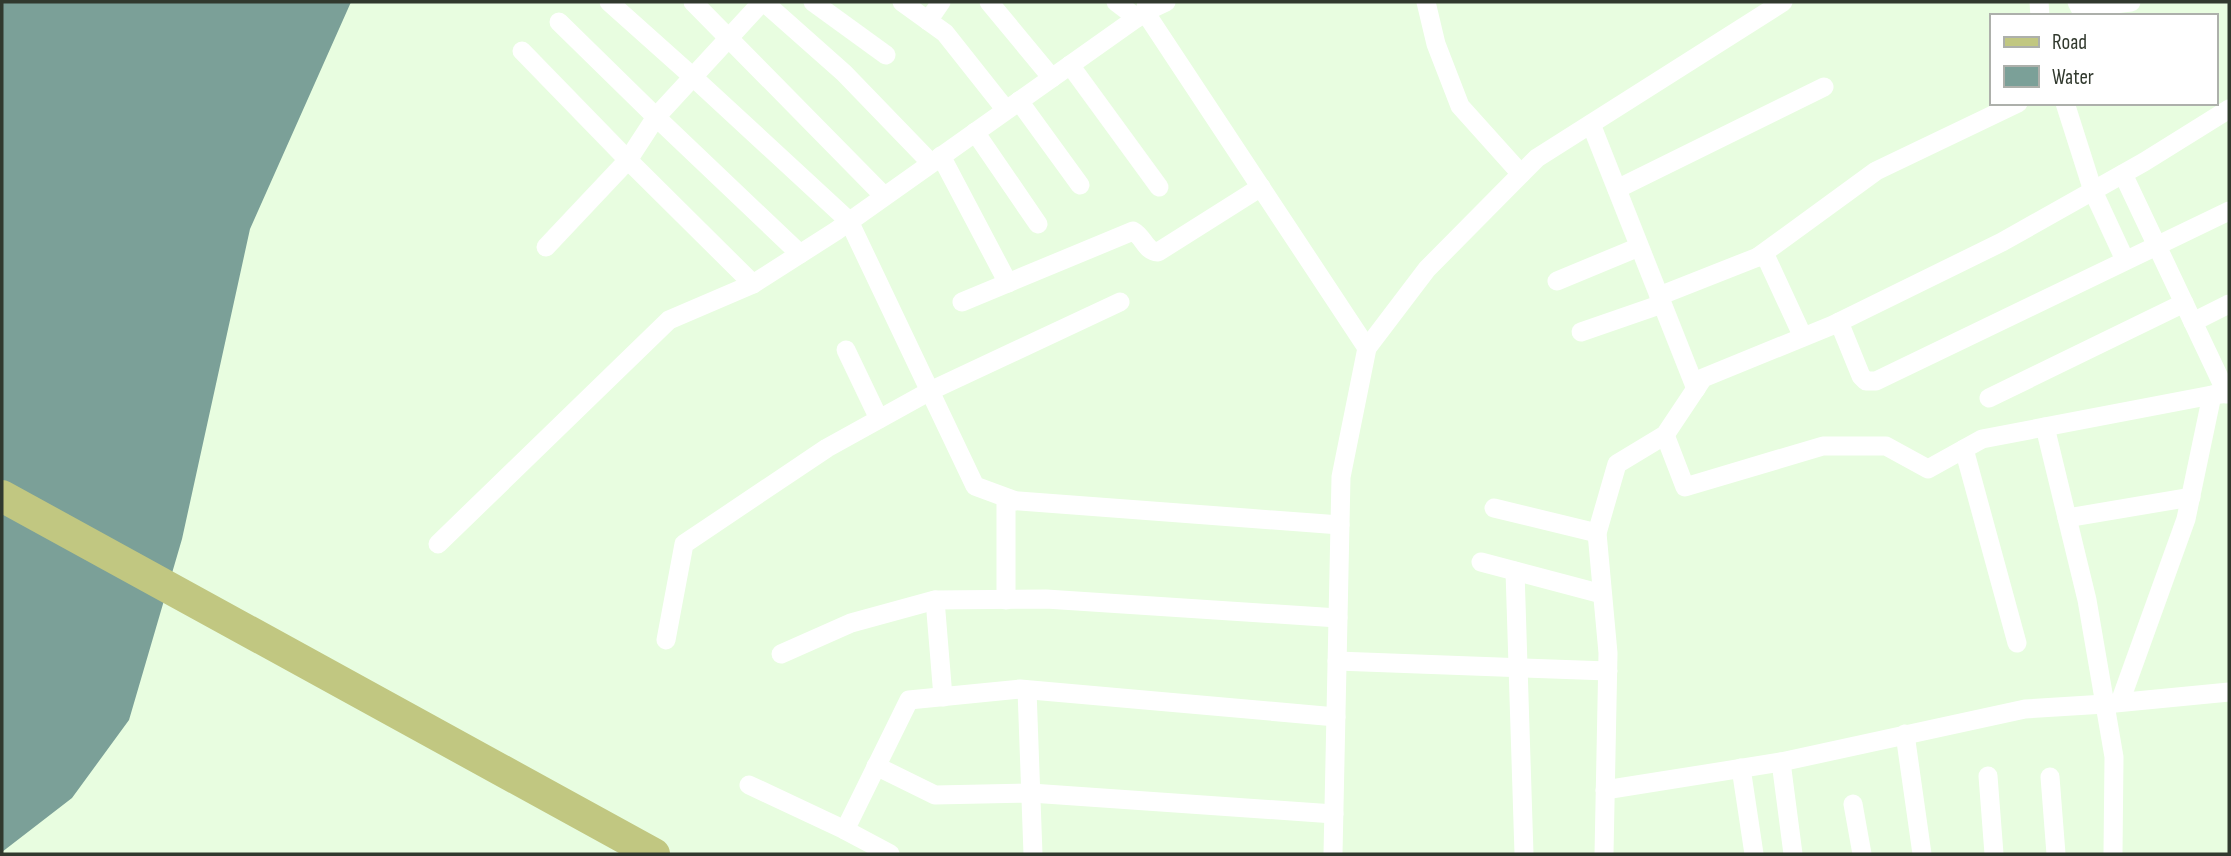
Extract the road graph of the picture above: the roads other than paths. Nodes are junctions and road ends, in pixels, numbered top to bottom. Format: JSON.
{"nodes":[{"id":1,"x":609,"y":2,"type":"edge"},
{"id":2,"x":693,"y":2,"type":"edge"},
{"id":3,"x":763,"y":2,"type":"edge"},
{"id":4,"x":813,"y":2,"type":"edge"},
{"id":5,"x":902,"y":2,"type":"edge"},
{"id":6,"x":941,"y":2,"type":"edge"},
{"id":7,"x":989,"y":2,"type":"edge"},
{"id":8,"x":1116,"y":2,"type":"edge"},
{"id":9,"x":1166,"y":2,"type":"edge"},
{"id":10,"x":1426,"y":2,"type":"edge"},
{"id":11,"x":1783,"y":2,"type":"edge"},
{"id":12,"x":2077,"y":2,"type":"edge"},
{"id":13,"x":2131,"y":2,"type":"edge"},
{"id":14,"x":1143,"y":10,"type":"edge"},
{"id":15,"x":928,"y":21,"type":"junction"},
{"id":16,"x":559,"y":22,"type":"dead end"},
{"id":17,"x":729,"y":37,"type":"junction"},
{"id":18,"x":522,"y":51,"type":"dead end"},
{"id":19,"x":886,"y":55,"type":"dead end"},
{"id":20,"x":1070,"y":65,"type":"junction"},
{"id":21,"x":693,"y":77,"type":"junction"},
{"id":22,"x":1052,"y":78,"type":"junction"},
{"id":23,"x":1824,"y":87,"type":"dead end"},
{"id":24,"x":2014,"y":105,"type":"edge"},
{"id":25,"x":2065,"y":105,"type":"edge"},
{"id":26,"x":1013,"y":106,"type":"junction"},
{"id":27,"x":2229,"y":109,"type":"edge"},
{"id":28,"x":656,"y":117,"type":"junction"},
{"id":29,"x":1591,"y":124,"type":"junction"},
{"id":30,"x":975,"y":132,"type":"junction"},
{"id":31,"x":628,"y":160,"type":"junction"},
{"id":32,"x":936,"y":160,"type":"junction"},
{"id":33,"x":1521,"y":174,"type":"junction"},
{"id":34,"x":2123,"y":174,"type":"junction"},
{"id":35,"x":1080,"y":185,"type":"dead end"},
{"id":36,"x":1159,"y":187,"type":"dead end"},
{"id":37,"x":1261,"y":187,"type":"junction"},
{"id":38,"x":1617,"y":189,"type":"junction"},
{"id":39,"x":2093,"y":191,"type":"junction"},
{"id":40,"x":884,"y":196,"type":"junction"},
{"id":41,"x":2229,"y":211,"type":"edge"},
{"id":42,"x":849,"y":221,"type":"junction"},
{"id":43,"x":1038,"y":223,"type":"dead end"},
{"id":44,"x":2156,"y":244,"type":"junction"},
{"id":45,"x":546,"y":247,"type":"dead end"},
{"id":46,"x":1639,"y":247,"type":"junction"},
{"id":47,"x":800,"y":254,"type":"junction"},
{"id":48,"x":1758,"y":257,"type":"junction"},
{"id":49,"x":2125,"y":260,"type":"junction"},
{"id":50,"x":1557,"y":281,"type":"dead end"},
{"id":51,"x":1008,"y":283,"type":"junction"},
{"id":52,"x":753,"y":284,"type":"junction"},
{"id":53,"x":1661,"y":300,"type":"junction"},
{"id":54,"x":962,"y":302,"type":"dead end"},
{"id":55,"x":1120,"y":302,"type":"dead end"},
{"id":56,"x":2184,"y":303,"type":"junction"},
{"id":57,"x":2229,"y":304,"type":"edge"},
{"id":58,"x":1839,"y":322,"type":"junction"},
{"id":59,"x":2193,"y":322,"type":"junction"},
{"id":60,"x":1581,"y":332,"type":"dead end"},
{"id":61,"x":1803,"y":337,"type":"junction"},
{"id":62,"x":1367,"y":348,"type":"junction"},
{"id":63,"x":846,"y":350,"type":"dead end"},
{"id":64,"x":1696,"y":389,"type":"junction"},
{"id":65,"x":930,"y":391,"type":"junction"},
{"id":66,"x":2223,"y":394,"type":"edge"},
{"id":67,"x":1989,"y":398,"type":"dead end"},
{"id":68,"x":879,"y":419,"type":"junction"},
{"id":69,"x":2045,"y":427,"type":"junction"},
{"id":70,"x":1665,"y":435,"type":"junction"},
{"id":71,"x":1965,"y":449,"type":"junction"},
{"id":72,"x":2,"y":496,"type":"edge"},
{"id":73,"x":2191,"y":497,"type":"junction"},
{"id":74,"x":1013,"y":500,"type":"junction"},
{"id":75,"x":1494,"y":508,"type":"dead end"},
{"id":76,"x":2067,"y":518,"type":"junction"},
{"id":77,"x":1340,"y":525,"type":"junction"},
{"id":78,"x":1597,"y":533,"type":"junction"},
{"id":79,"x":438,"y":544,"type":"dead end"},
{"id":80,"x":1481,"y":562,"type":"dead end"},
{"id":81,"x":1515,"y":571,"type":"junction"},
{"id":82,"x":1602,"y":594,"type":"junction"},
{"id":83,"x":935,"y":600,"type":"junction"},
{"id":84,"x":1006,"y":600,"type":"junction"},
{"id":85,"x":1338,"y":618,"type":"junction"},
{"id":86,"x":666,"y":640,"type":"dead end"},
{"id":87,"x":2017,"y":643,"type":"dead end"},
{"id":88,"x":781,"y":654,"type":"dead end"},
{"id":89,"x":1337,"y":661,"type":"junction"},
{"id":90,"x":1518,"y":668,"type":"junction"},
{"id":91,"x":1608,"y":671,"type":"junction"},
{"id":92,"x":1027,"y":690,"type":"junction"},
{"id":93,"x":2229,"y":692,"type":"edge"},
{"id":94,"x":943,"y":697,"type":"junction"},
{"id":95,"x":2113,"y":703,"type":"junction"},
{"id":96,"x":1336,"y":718,"type":"junction"},
{"id":97,"x":1905,"y":734,"type":"junction"},
{"id":98,"x":1781,"y":762,"type":"junction"},
{"id":99,"x":876,"y":766,"type":"junction"},
{"id":100,"x":1741,"y":768,"type":"junction"},
{"id":101,"x":1988,"y":776,"type":"dead end"},
{"id":102,"x":2050,"y":777,"type":"dead end"},
{"id":103,"x":749,"y":785,"type":"dead end"},
{"id":104,"x":1605,"y":790,"type":"junction"},
{"id":105,"x":1031,"y":793,"type":"junction"},
{"id":106,"x":1853,"y":804,"type":"dead end"},
{"id":107,"x":1334,"y":814,"type":"junction"},
{"id":108,"x":845,"y":830,"type":"junction"},
{"id":109,"x":654,"y":854,"type":"edge"},
{"id":110,"x":890,"y":854,"type":"edge"},
{"id":111,"x":1033,"y":854,"type":"edge"},
{"id":112,"x":1333,"y":854,"type":"edge"},
{"id":113,"x":1524,"y":854,"type":"edge"},
{"id":114,"x":1604,"y":854,"type":"edge"},
{"id":115,"x":1754,"y":854,"type":"edge"},
{"id":116,"x":1793,"y":854,"type":"edge"},
{"id":117,"x":1862,"y":854,"type":"edge"},
{"id":118,"x":1922,"y":854,"type":"edge"},
{"id":119,"x":1994,"y":854,"type":"edge"},
{"id":120,"x":2056,"y":854,"type":"edge"},
{"id":121,"x":2113,"y":854,"type":"edge"}],
"edges":[{"from":1,"to":21,"type":"street"},
{"from":2,"to":17,"type":"street"},
{"from":3,"to":17,"type":"street"},
{"from":3,"to":32,"type":"street"},
{"from":4,"to":19,"type":"street"},
{"from":5,"to":15,"type":"street"},
{"from":6,"to":15,"type":"street"},
{"from":7,"to":22,"type":"street"},
{"from":8,"to":14,"type":"street"},
{"from":9,"to":14,"type":"street"},
{"from":10,"to":33,"type":"street"},
{"from":11,"to":29,"type":"street"},
{"from":12,"to":13,"type":"street"},
{"from":14,"to":20,"type":"street"},
{"from":14,"to":37,"type":"street"},
{"from":15,"to":26,"type":"street"},
{"from":16,"to":28,"type":"street"},
{"from":17,"to":21,"type":"street"},
{"from":17,"to":40,"type":"street"},
{"from":18,"to":31,"type":"street"},
{"from":20,"to":22,"type":"street"},
{"from":20,"to":36,"type":"street"},
{"from":21,"to":28,"type":"street"},
{"from":21,"to":42,"type":"street"},
{"from":22,"to":26,"type":"street"},
{"from":23,"to":38,"type":"street"},
{"from":24,"to":48,"type":"street"},
{"from":25,"to":39,"type":"street"},
{"from":26,"to":30,"type":"street"},
{"from":26,"to":35,"type":"street"},
{"from":27,"to":34,"type":"street"},
{"from":28,"to":31,"type":"street"},
{"from":28,"to":47,"type":"street"},
{"from":29,"to":33,"type":"street"},
{"from":29,"to":38,"type":"street"},
{"from":30,"to":32,"type":"street"},
{"from":30,"to":43,"type":"street"},
{"from":31,"to":45,"type":"street"},
{"from":31,"to":52,"type":"street"},
{"from":32,"to":40,"type":"street"},
{"from":32,"to":51,"type":"street"},
{"from":33,"to":62,"type":"street"},
{"from":34,"to":39,"type":"street"},
{"from":34,"to":44,"type":"street"},
{"from":37,"to":51,"type":"street"},
{"from":37,"to":62,"type":"street"},
{"from":38,"to":46,"type":"street"},
{"from":39,"to":49,"type":"street"},
{"from":39,"to":58,"type":"street"},
{"from":40,"to":42,"type":"street"},
{"from":41,"to":44,"type":"street"},
{"from":42,"to":47,"type":"street"},
{"from":42,"to":65,"type":"street"},
{"from":44,"to":49,"type":"street"},
{"from":44,"to":56,"type":"street"},
{"from":46,"to":50,"type":"street"},
{"from":46,"to":53,"type":"street"},
{"from":47,"to":52,"type":"street"},
{"from":48,"to":53,"type":"street"},
{"from":48,"to":61,"type":"street"},
{"from":49,"to":58,"type":"street"},
{"from":51,"to":54,"type":"street"},
{"from":52,"to":79,"type":"street"},
{"from":53,"to":60,"type":"street"},
{"from":53,"to":64,"type":"street"},
{"from":55,"to":65,"type":"street"},
{"from":56,"to":59,"type":"street"},
{"from":56,"to":67,"type":"street"},
{"from":57,"to":59,"type":"street"},
{"from":58,"to":61,"type":"street"},
{"from":59,"to":66,"type":"street"},
{"from":61,"to":64,"type":"street"},
{"from":62,"to":77,"type":"street"},
{"from":63,"to":68,"type":"street"},
{"from":64,"to":70,"type":"street"},
{"from":65,"to":68,"type":"street"},
{"from":65,"to":74,"type":"street"},
{"from":66,"to":69,"type":"street"},
{"from":66,"to":73,"type":"street"},
{"from":68,"to":86,"type":"street"},
{"from":69,"to":71,"type":"street"},
{"from":69,"to":76,"type":"street"},
{"from":70,"to":71,"type":"street"},
{"from":70,"to":78,"type":"street"},
{"from":71,"to":87,"type":"street"},
{"from":72,"to":109,"type":"main road"},
{"from":73,"to":76,"type":"street"},
{"from":73,"to":95,"type":"street"},
{"from":74,"to":77,"type":"street"},
{"from":74,"to":84,"type":"street"},
{"from":75,"to":78,"type":"street"},
{"from":76,"to":95,"type":"street"},
{"from":77,"to":85,"type":"street"},
{"from":78,"to":82,"type":"street"},
{"from":80,"to":81,"type":"street"},
{"from":81,"to":82,"type":"street"},
{"from":81,"to":90,"type":"street"},
{"from":82,"to":91,"type":"street"},
{"from":83,"to":84,"type":"street"},
{"from":83,"to":88,"type":"street"},
{"from":83,"to":94,"type":"street"},
{"from":84,"to":85,"type":"street"},
{"from":85,"to":89,"type":"street"},
{"from":89,"to":90,"type":"street"},
{"from":89,"to":96,"type":"street"},
{"from":90,"to":91,"type":"street"},
{"from":90,"to":113,"type":"street"},
{"from":91,"to":104,"type":"street"},
{"from":92,"to":94,"type":"street"},
{"from":92,"to":96,"type":"street"},
{"from":92,"to":105,"type":"street"},
{"from":93,"to":95,"type":"street"},
{"from":94,"to":99,"type":"street"},
{"from":95,"to":97,"type":"street"},
{"from":95,"to":121,"type":"street"},
{"from":96,"to":107,"type":"street"},
{"from":97,"to":98,"type":"street"},
{"from":97,"to":118,"type":"street"},
{"from":98,"to":100,"type":"street"},
{"from":98,"to":116,"type":"street"},
{"from":99,"to":105,"type":"street"},
{"from":99,"to":108,"type":"street"},
{"from":100,"to":104,"type":"street"},
{"from":100,"to":115,"type":"street"},
{"from":101,"to":119,"type":"street"},
{"from":102,"to":120,"type":"street"},
{"from":103,"to":108,"type":"street"},
{"from":104,"to":114,"type":"street"},
{"from":105,"to":107,"type":"street"},
{"from":105,"to":111,"type":"street"},
{"from":106,"to":117,"type":"street"},
{"from":107,"to":112,"type":"street"},
{"from":108,"to":110,"type":"street"}]}
